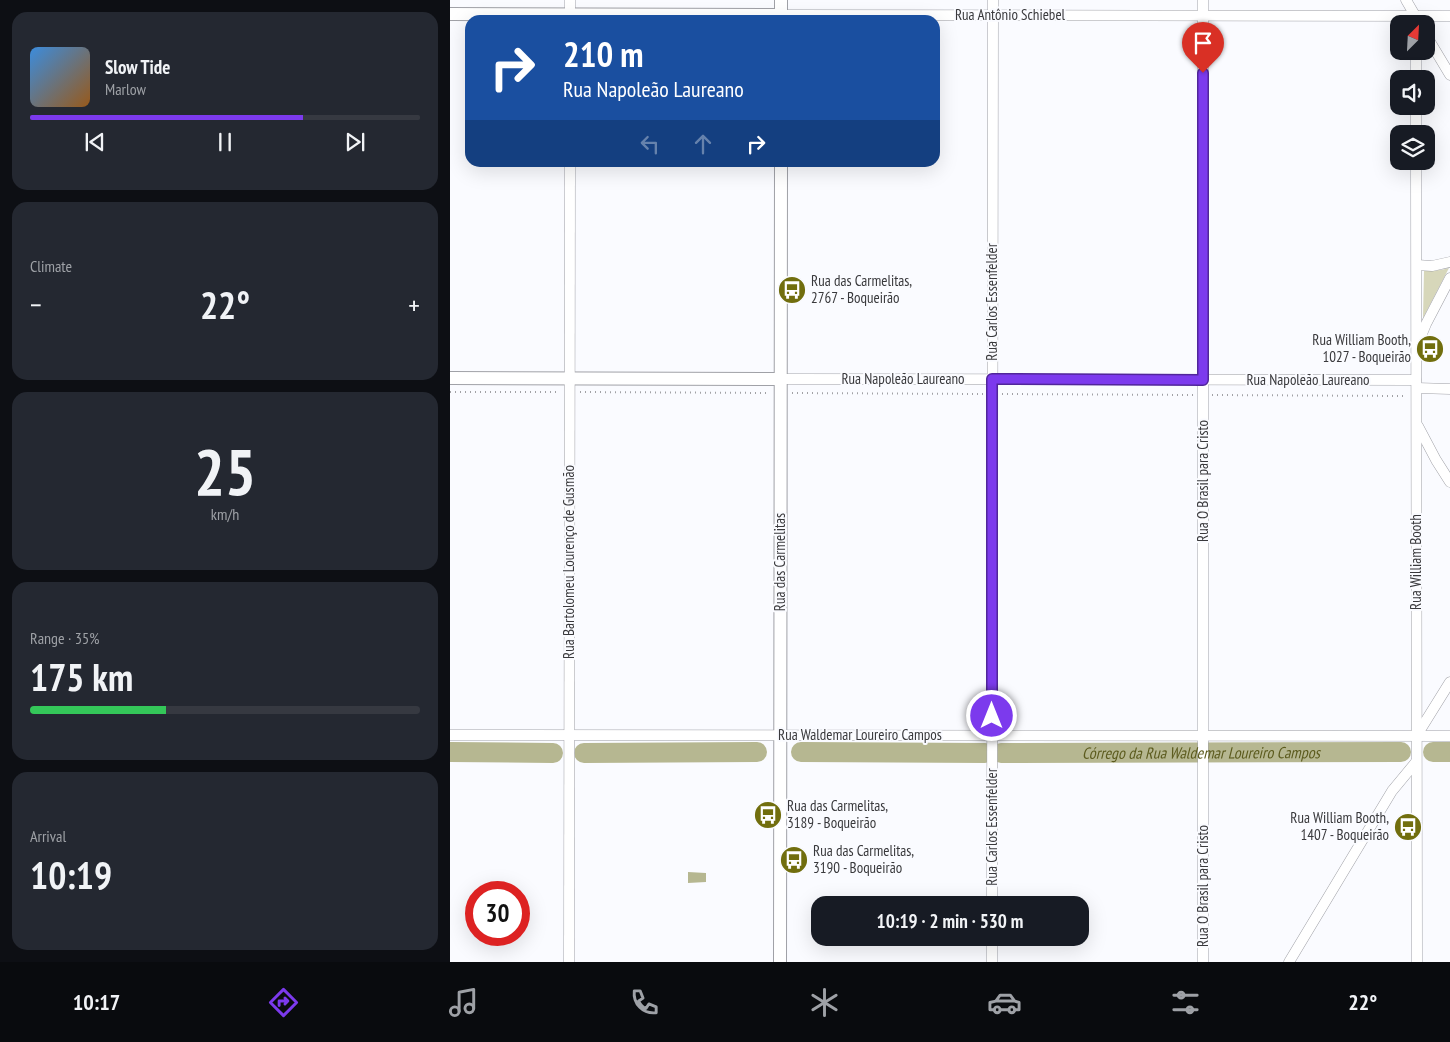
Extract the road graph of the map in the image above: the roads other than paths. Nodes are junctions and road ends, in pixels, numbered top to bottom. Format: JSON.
{"nodes":[{"id":1,"x":570,"y":0,"type":"edge"},
{"id":2,"x":781,"y":0,"type":"edge"},
{"id":3,"x":992,"y":0,"type":"edge"},
{"id":4,"x":1203,"y":0,"type":"edge"},
{"id":5,"x":1406,"y":0,"type":"edge"},
{"id":6,"x":1416,"y":0,"type":"edge"},
{"id":7,"x":450,"y":14,"type":"edge"},
{"id":8,"x":490,"y":15,"type":"edge"},
{"id":9,"x":570,"y":15,"type":"edge"},
{"id":10,"x":781,"y":15,"type":"edge"},
{"id":11,"x":940,"y":15,"type":"edge"},
{"id":12,"x":992,"y":15,"type":"junction"},
{"id":13,"x":1414,"y":15,"type":"edge"},
{"id":14,"x":1417,"y":15,"type":"edge"},
{"id":15,"x":1203,"y":16,"type":"junction"},
{"id":16,"x":1450,"y":16,"type":"edge"},
{"id":17,"x":1435,"y":18,"type":"edge"},
{"id":18,"x":1390,"y":20,"type":"edge"},
{"id":19,"x":1435,"y":50,"type":"edge"},
{"id":20,"x":1450,"y":75,"type":"edge"},
{"id":21,"x":570,"y":167,"type":"edge"},
{"id":22,"x":781,"y":167,"type":"edge"},
{"id":23,"x":1416,"y":170,"type":"edge"},
{"id":24,"x":1450,"y":262,"type":"edge"},
{"id":25,"x":1416,"y":265,"type":"junction"},
{"id":26,"x":1450,"y":278,"type":"edge"},
{"id":27,"x":1416,"y":346,"type":"junction"},
{"id":28,"x":450,"y":378,"type":"edge"},
{"id":29,"x":569,"y":379,"type":"junction"},
{"id":30,"x":781,"y":379,"type":"junction"},
{"id":31,"x":992,"y":379,"type":"junction"},
{"id":32,"x":1203,"y":380,"type":"junction"},
{"id":33,"x":1416,"y":384,"type":"junction"},
{"id":34,"x":1450,"y":389,"type":"edge"},
{"id":35,"x":1416,"y":422,"type":"junction"},
{"id":36,"x":1450,"y":482,"type":"edge"},
{"id":37,"x":1450,"y":682,"type":"edge"},
{"id":38,"x":450,"y":735,"type":"edge"},
{"id":39,"x":569,"y":735,"type":"junction"},
{"id":40,"x":780,"y":735,"type":"junction"},
{"id":41,"x":992,"y":736,"type":"junction"},
{"id":42,"x":1203,"y":736,"type":"junction"},
{"id":43,"x":1416,"y":736,"type":"junction"},
{"id":44,"x":1450,"y":736,"type":"edge"},
{"id":45,"x":1416,"y":762,"type":"junction"},
{"id":46,"x":992,"y":896,"type":"edge"},
{"id":47,"x":992,"y":946,"type":"edge"},
{"id":48,"x":569,"y":962,"type":"edge"},
{"id":49,"x":780,"y":962,"type":"edge"},
{"id":50,"x":992,"y":962,"type":"edge"},
{"id":51,"x":1203,"y":962,"type":"edge"},
{"id":52,"x":1289,"y":962,"type":"edge"},
{"id":53,"x":1417,"y":962,"type":"edge"}],
"edges":[{"from":1,"to":9,"type":"street"},
{"from":2,"to":10,"type":"street"},
{"from":3,"to":12,"type":"street","name":"Rua Carlos Essenfelder"},
{"from":4,"to":15,"type":"street","name":"Rua O Brasil para Cristo"},
{"from":5,"to":13,"type":"street"},
{"from":6,"to":14,"type":"street"},
{"from":7,"to":8,"type":"street","name":"Rua Antônio Schiebel"},
{"from":11,"to":12,"type":"street","name":"Rua Antônio Schiebel"},
{"from":12,"to":15,"type":"street","name":"Rua Antônio Schiebel"},
{"from":12,"to":31,"type":"street","name":"Rua Carlos Essenfelder"},
{"from":15,"to":18,"type":"street","name":"Rua Antônio Schiebel"},
{"from":15,"to":32,"type":"street","name":"Rua O Brasil para Cristo"},
{"from":16,"to":17,"type":"street","name":"Rua Antônio Schiebel"},
{"from":19,"to":20,"type":"street"},
{"from":21,"to":29,"type":"street","name":"Rua Bartolomeu Lourenço de Gusmão"},
{"from":22,"to":30,"type":"street","name":"Rua das Carmelitas"},
{"from":23,"to":25,"type":"street","name":"Rua William Booth"},
{"from":24,"to":25,"type":"street"},
{"from":25,"to":27,"type":"street","name":"Rua William Booth"},
{"from":26,"to":27,"type":"street"},
{"from":27,"to":33,"type":"street","name":"Rua William Booth"},
{"from":28,"to":29,"type":"street","name":"Rua Napoleão Laureano"},
{"from":29,"to":30,"type":"street","name":"Rua Napoleão Laureano"},
{"from":29,"to":39,"type":"street","name":"Rua Bartolomeu Lourenço de Gusmão"},
{"from":30,"to":31,"type":"street","name":"Rua Napoleão Laureano"},
{"from":30,"to":40,"type":"street","name":"Rua das Carmelitas"},
{"from":31,"to":32,"type":"street","name":"Rua Napoleão Laureano"},
{"from":31,"to":41,"type":"street","name":"Rua Carlos Essenfelder"},
{"from":32,"to":33,"type":"street","name":"Rua Napoleão Laureano"},
{"from":32,"to":42,"type":"street","name":"Rua O Brasil para Cristo"},
{"from":33,"to":34,"type":"street","name":"Rua Napoleão Laureano"},
{"from":33,"to":35,"type":"street","name":"Rua William Booth"},
{"from":35,"to":36,"type":"street"},
{"from":35,"to":43,"type":"street","name":"Rua William Booth"},
{"from":37,"to":43,"type":"street"},
{"from":38,"to":39,"type":"street","name":"Rua Waldemar Loureiro Campos"},
{"from":39,"to":40,"type":"street","name":"Rua Waldemar Loureiro Campos"},
{"from":39,"to":48,"type":"street","name":"Rua Bartolomeu Lourenço de Gusmão"},
{"from":40,"to":41,"type":"street","name":"Rua Waldemar Loureiro Campos"},
{"from":40,"to":49,"type":"street","name":"Rua das Carmelitas"},
{"from":41,"to":42,"type":"street","name":"Rua Waldemar Loureiro Campos"},
{"from":41,"to":46,"type":"street","name":"Rua Carlos Essenfelder"},
{"from":42,"to":43,"type":"street","name":"Rua Waldemar Loureiro Campos"},
{"from":42,"to":51,"type":"street","name":"Rua O Brasil para Cristo"},
{"from":43,"to":44,"type":"street","name":"Rua Waldemar Loureiro Campos"},
{"from":43,"to":45,"type":"street","name":"Rua William Booth"},
{"from":45,"to":52,"type":"street"},
{"from":45,"to":53,"type":"street","name":"Rua William Booth"},
{"from":47,"to":50,"type":"street"}]}
